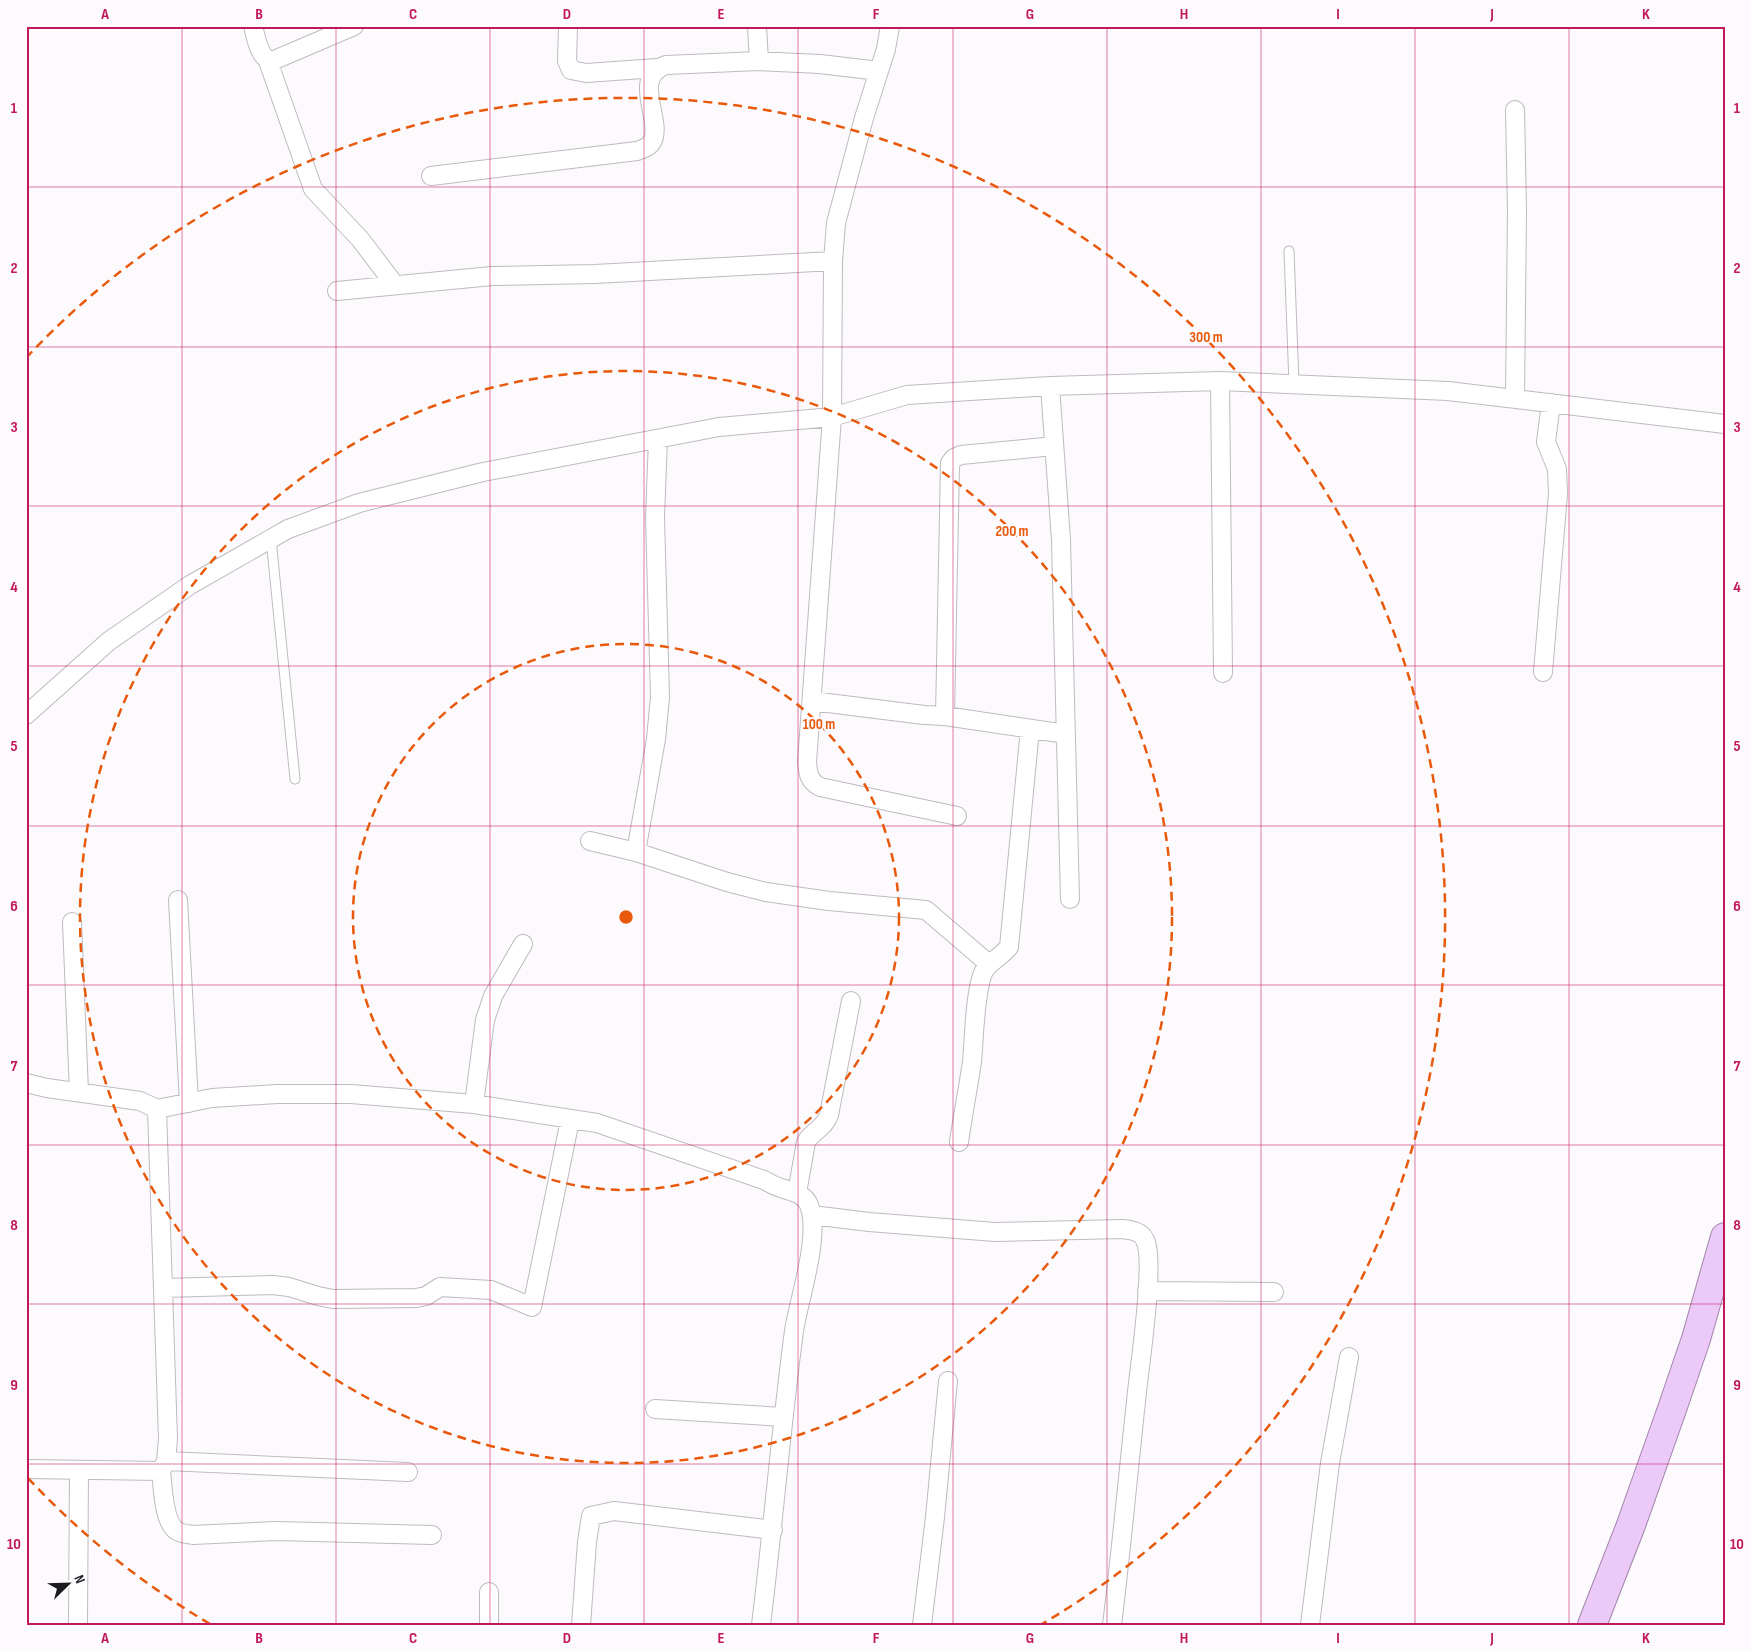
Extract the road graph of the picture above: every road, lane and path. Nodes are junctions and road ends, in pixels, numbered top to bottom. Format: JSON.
{"nodes":[{"id":1,"x":253,"y":26,"type":"edge"},
{"id":2,"x":354,"y":26,"type":"edge"},
{"id":3,"x":568,"y":26,"type":"edge"},
{"id":4,"x":757,"y":26,"type":"edge"},
{"id":5,"x":890,"y":26,"type":"edge"},
{"id":6,"x":268,"y":61,"type":"junction"},
{"id":7,"x":759,"y":61,"type":"junction"},
{"id":8,"x":657,"y":68,"type":"junction"},
{"id":9,"x":879,"y":71,"type":"junction"},
{"id":10,"x":1515,"y":110,"type":"dead end"},
{"id":11,"x":432,"y":176,"type":"dead end"},
{"id":12,"x":1290,"y":251,"type":"dead end"},
{"id":13,"x":833,"y":261,"type":"junction"},
{"id":14,"x":395,"y":285,"type":"junction"},
{"id":15,"x":337,"y":291,"type":"dead end"},
{"id":16,"x":1220,"y":381,"type":"junction"},
{"id":17,"x":1294,"y":384,"type":"junction"},
{"id":18,"x":1050,"y":386,"type":"junction"},
{"id":19,"x":1515,"y":399,"type":"junction"},
{"id":20,"x":1551,"y":403,"type":"junction"},
{"id":21,"x":832,"y":417,"type":"junction"},
{"id":22,"x":1725,"y":424,"type":"edge"},
{"id":23,"x":658,"y":439,"type":"junction"},
{"id":24,"x":1054,"y":446,"type":"junction"},
{"id":25,"x":271,"y":538,"type":"junction"},
{"id":26,"x":1543,"y":672,"type":"dead end"},
{"id":27,"x":1224,"y":673,"type":"dead end"},
{"id":28,"x":812,"y":702,"type":"junction"},
{"id":29,"x":26,"y":715,"type":"edge"},
{"id":30,"x":945,"y":716,"type":"junction"},
{"id":31,"x":1030,"y":729,"type":"junction"},
{"id":32,"x":1066,"y":734,"type":"junction"},
{"id":33,"x":295,"y":780,"type":"dead end"},
{"id":34,"x":957,"y":816,"type":"dead end"},
{"id":35,"x":590,"y":841,"type":"dead end"},
{"id":36,"x":636,"y":852,"type":"junction"},
{"id":37,"x":1070,"y":899,"type":"dead end"},
{"id":38,"x":178,"y":900,"type":"dead end"},
{"id":39,"x":72,"y":922,"type":"dead end"},
{"id":40,"x":523,"y":944,"type":"dead end"},
{"id":41,"x":989,"y":964,"type":"junction"},
{"id":42,"x":852,"y":1001,"type":"dead end"},
{"id":43,"x":26,"y":1082,"type":"edge"},
{"id":44,"x":79,"y":1092,"type":"junction"},
{"id":45,"x":188,"y":1103,"type":"junction"},
{"id":46,"x":474,"y":1104,"type":"junction"},
{"id":47,"x":157,"y":1109,"type":"junction"},
{"id":48,"x":570,"y":1120,"type":"junction"},
{"id":49,"x":959,"y":1142,"type":"dead end"},
{"id":50,"x":797,"y":1193,"type":"junction"},
{"id":51,"x":812,"y":1215,"type":"junction"},
{"id":52,"x":1725,"y":1237,"type":"edge"},
{"id":53,"x":163,"y":1288,"type":"junction"},
{"id":54,"x":1147,"y":1291,"type":"junction"},
{"id":55,"x":1274,"y":1292,"type":"dead end"},
{"id":56,"x":1349,"y":1357,"type":"dead end"},
{"id":57,"x":948,"y":1381,"type":"dead end"},
{"id":58,"x":655,"y":1409,"type":"dead end"},
{"id":59,"x":783,"y":1417,"type":"junction"},
{"id":60,"x":163,"y":1466,"type":"junction"},
{"id":61,"x":26,"y":1469,"type":"edge"},
{"id":62,"x":79,"y":1470,"type":"junction"},
{"id":63,"x":408,"y":1472,"type":"dead end"},
{"id":64,"x":773,"y":1530,"type":"junction"},
{"id":65,"x":432,"y":1535,"type":"dead end"},
{"id":66,"x":489,"y":1592,"type":"dead end"},
{"id":67,"x":78,"y":1625,"type":"edge"},
{"id":68,"x":489,"y":1625,"type":"edge"},
{"id":69,"x":581,"y":1625,"type":"edge"},
{"id":70,"x":761,"y":1625,"type":"edge"},
{"id":71,"x":922,"y":1625,"type":"edge"},
{"id":72,"x":1112,"y":1625,"type":"edge"},
{"id":73,"x":1310,"y":1625,"type":"edge"},
{"id":74,"x":1592,"y":1625,"type":"edge"}],
"edges":[{"from":1,"to":6,"type":"street"},
{"from":2,"to":6,"type":"street"},
{"from":3,"to":8,"type":"street"},
{"from":4,"to":7,"type":"street"},
{"from":5,"to":9,"type":"street"},
{"from":6,"to":14,"type":"street"},
{"from":7,"to":8,"type":"street"},
{"from":7,"to":9,"type":"street"},
{"from":8,"to":11,"type":"street"},
{"from":9,"to":13,"type":"street"},
{"from":10,"to":19,"type":"street"},
{"from":12,"to":17,"type":"lane"},
{"from":13,"to":14,"type":"street"},
{"from":13,"to":21,"type":"street"},
{"from":14,"to":15,"type":"street"},
{"from":16,"to":17,"type":"street"},
{"from":16,"to":18,"type":"street"},
{"from":16,"to":27,"type":"street"},
{"from":17,"to":19,"type":"street"},
{"from":18,"to":21,"type":"street"},
{"from":18,"to":24,"type":"street"},
{"from":19,"to":20,"type":"street"},
{"from":20,"to":22,"type":"street"},
{"from":20,"to":26,"type":"street"},
{"from":21,"to":23,"type":"street"},
{"from":21,"to":28,"type":"street"},
{"from":23,"to":25,"type":"street"},
{"from":23,"to":36,"type":"street"},
{"from":24,"to":30,"type":"street"},
{"from":24,"to":32,"type":"street"},
{"from":25,"to":29,"type":"street"},
{"from":25,"to":33,"type":"lane"},
{"from":28,"to":30,"type":"street"},
{"from":28,"to":34,"type":"street"},
{"from":30,"to":31,"type":"street"},
{"from":31,"to":32,"type":"street"},
{"from":31,"to":41,"type":"street"},
{"from":32,"to":37,"type":"street"},
{"from":35,"to":36,"type":"street"},
{"from":36,"to":41,"type":"street"},
{"from":38,"to":45,"type":"street"},
{"from":39,"to":44,"type":"street"},
{"from":40,"to":46,"type":"street"},
{"from":41,"to":49,"type":"street"},
{"from":42,"to":50,"type":"street"},
{"from":43,"to":44,"type":"street"},
{"from":44,"to":47,"type":"street"},
{"from":45,"to":46,"type":"street"},
{"from":45,"to":47,"type":"street"},
{"from":46,"to":48,"type":"street"},
{"from":47,"to":53,"type":"street"},
{"from":48,"to":50,"type":"street"},
{"from":48,"to":53,"type":"street"},
{"from":50,"to":51,"type":"street"},
{"from":51,"to":54,"type":"street"},
{"from":51,"to":59,"type":"street"},
{"from":52,"to":74,"type":"highway"},
{"from":53,"to":60,"type":"street"},
{"from":54,"to":55,"type":"street"},
{"from":54,"to":72,"type":"street"},
{"from":56,"to":73,"type":"street"},
{"from":57,"to":71,"type":"street"},
{"from":58,"to":59,"type":"street"},
{"from":59,"to":64,"type":"street"},
{"from":60,"to":62,"type":"street"},
{"from":60,"to":63,"type":"street"},
{"from":60,"to":65,"type":"street"},
{"from":61,"to":62,"type":"street"},
{"from":62,"to":67,"type":"street"},
{"from":64,"to":69,"type":"street"},
{"from":64,"to":70,"type":"street"},
{"from":66,"to":68,"type":"street"}]}
